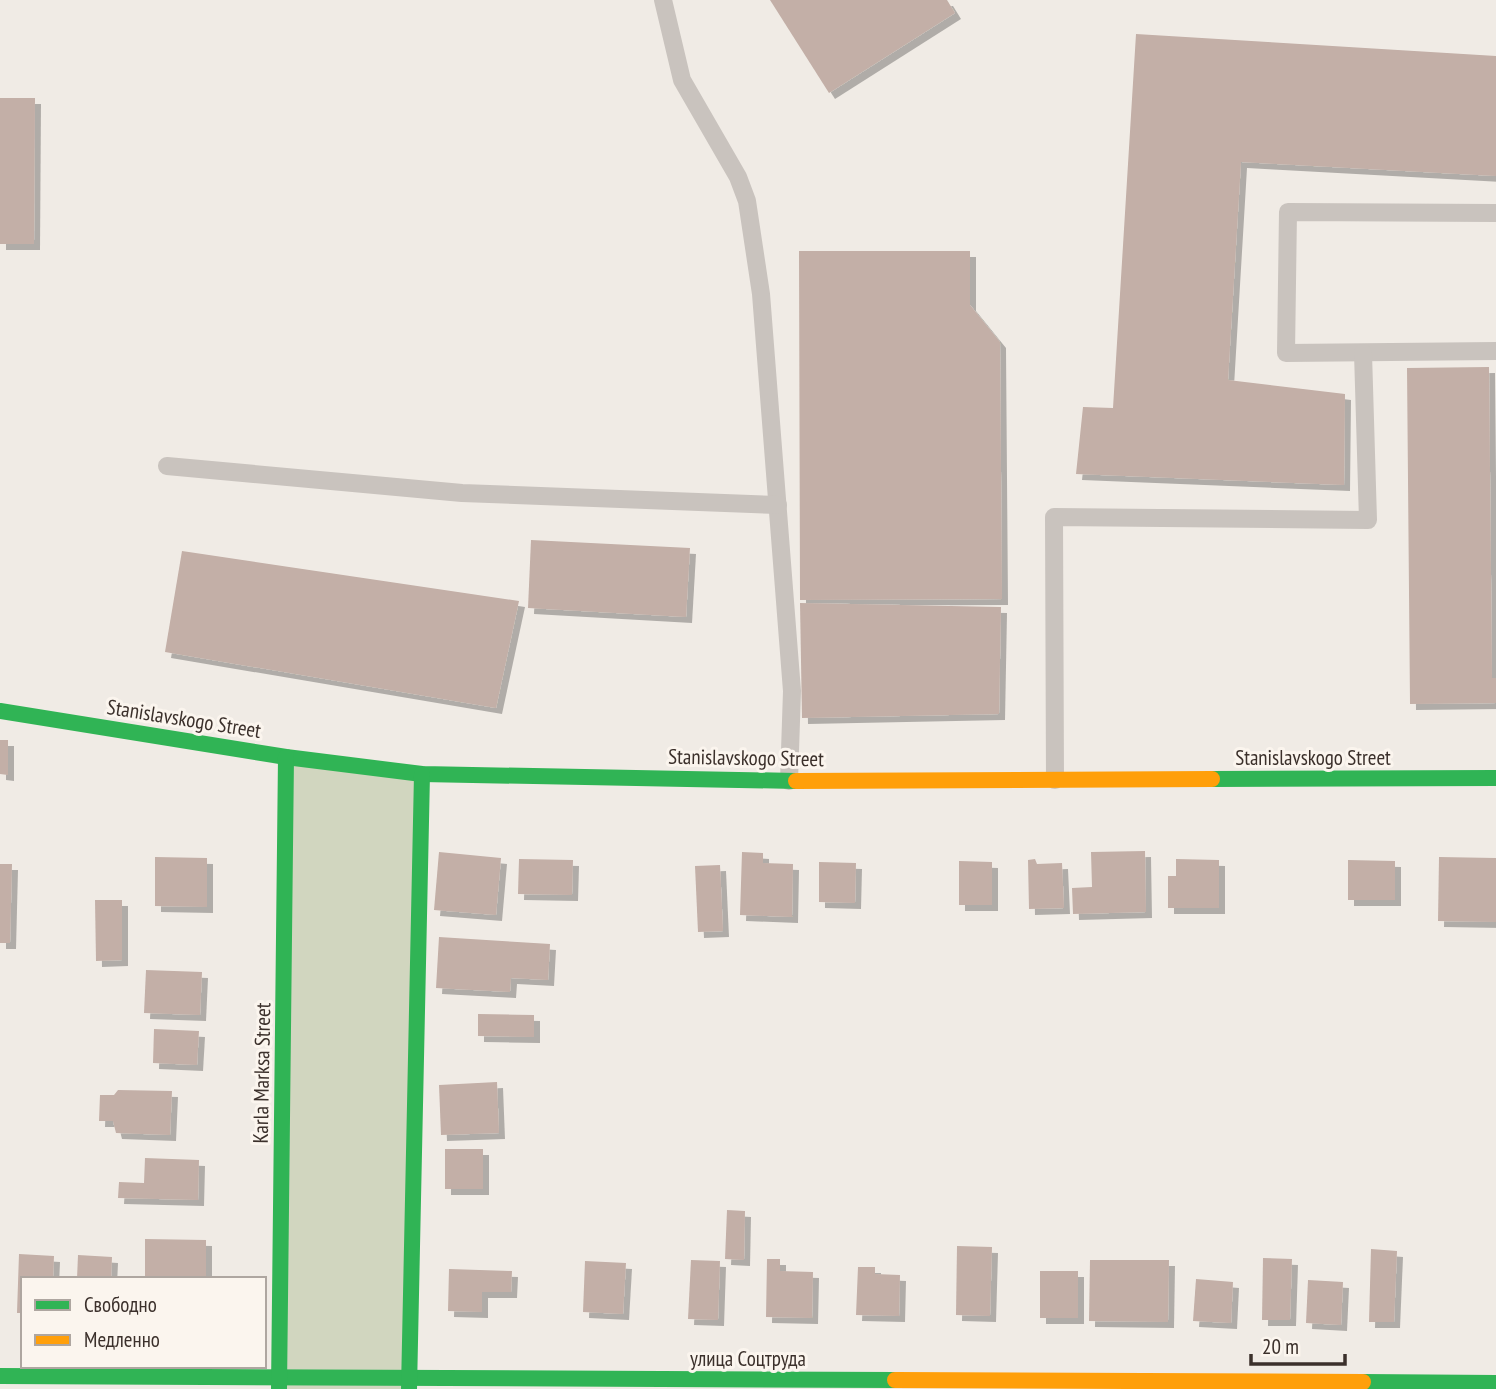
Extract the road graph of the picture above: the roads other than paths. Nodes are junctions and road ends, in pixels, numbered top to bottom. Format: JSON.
{"nodes":[{"id":1,"x":663,"y":0,"type":"edge"},
{"id":2,"x":1496,"y":214,"type":"edge"},
{"id":3,"x":1496,"y":351,"type":"edge"},
{"id":4,"x":1363,"y":353,"type":"junction"},
{"id":5,"x":167,"y":466,"type":"dead end"},
{"id":6,"x":778,"y":505,"type":"junction"},
{"id":7,"x":0,"y":711,"type":"edge"},
{"id":8,"x":286,"y":757,"type":"junction"},
{"id":9,"x":422,"y":774,"type":"junction"},
{"id":10,"x":1496,"y":778,"type":"edge"},
{"id":11,"x":1055,"y":780,"type":"junction"},
{"id":12,"x":789,"y":781,"type":"junction"},
{"id":13,"x":0,"y":1376,"type":"edge"},
{"id":14,"x":1496,"y":1383,"type":"edge"},
{"id":15,"x":279,"y":1384,"type":"edge"},
{"id":16,"x":409,"y":1384,"type":"edge"}],
"edges":[{"from":1,"to":6,"type":"lane"},
{"from":2,"to":4,"type":"lane"},
{"from":3,"to":4,"type":"lane"},
{"from":4,"to":11,"type":"lane"},
{"from":5,"to":6,"type":"lane"},
{"from":6,"to":12,"type":"lane"},
{"from":7,"to":8,"type":"main road","name":"Stanislavskogo Street"},
{"from":8,"to":9,"type":"main road","name":"Stanislavskogo Street"},
{"from":8,"to":15,"type":"main road","name":"Karla Marksa Street"},
{"from":9,"to":12,"type":"main road","name":"Stanislavskogo Street"},
{"from":9,"to":16,"type":"main road"},
{"from":10,"to":11,"type":"main road","name":"Stanislavskogo Street"},
{"from":11,"to":12,"type":"main road","name":"Stanislavskogo Street"},
{"from":13,"to":15,"type":"main road","name":"улица Соцтруда"},
{"from":14,"to":16,"type":"main road","name":"улица Соцтруда"},
{"from":15,"to":16,"type":"main road","name":"улица Соцтруда"}]}
